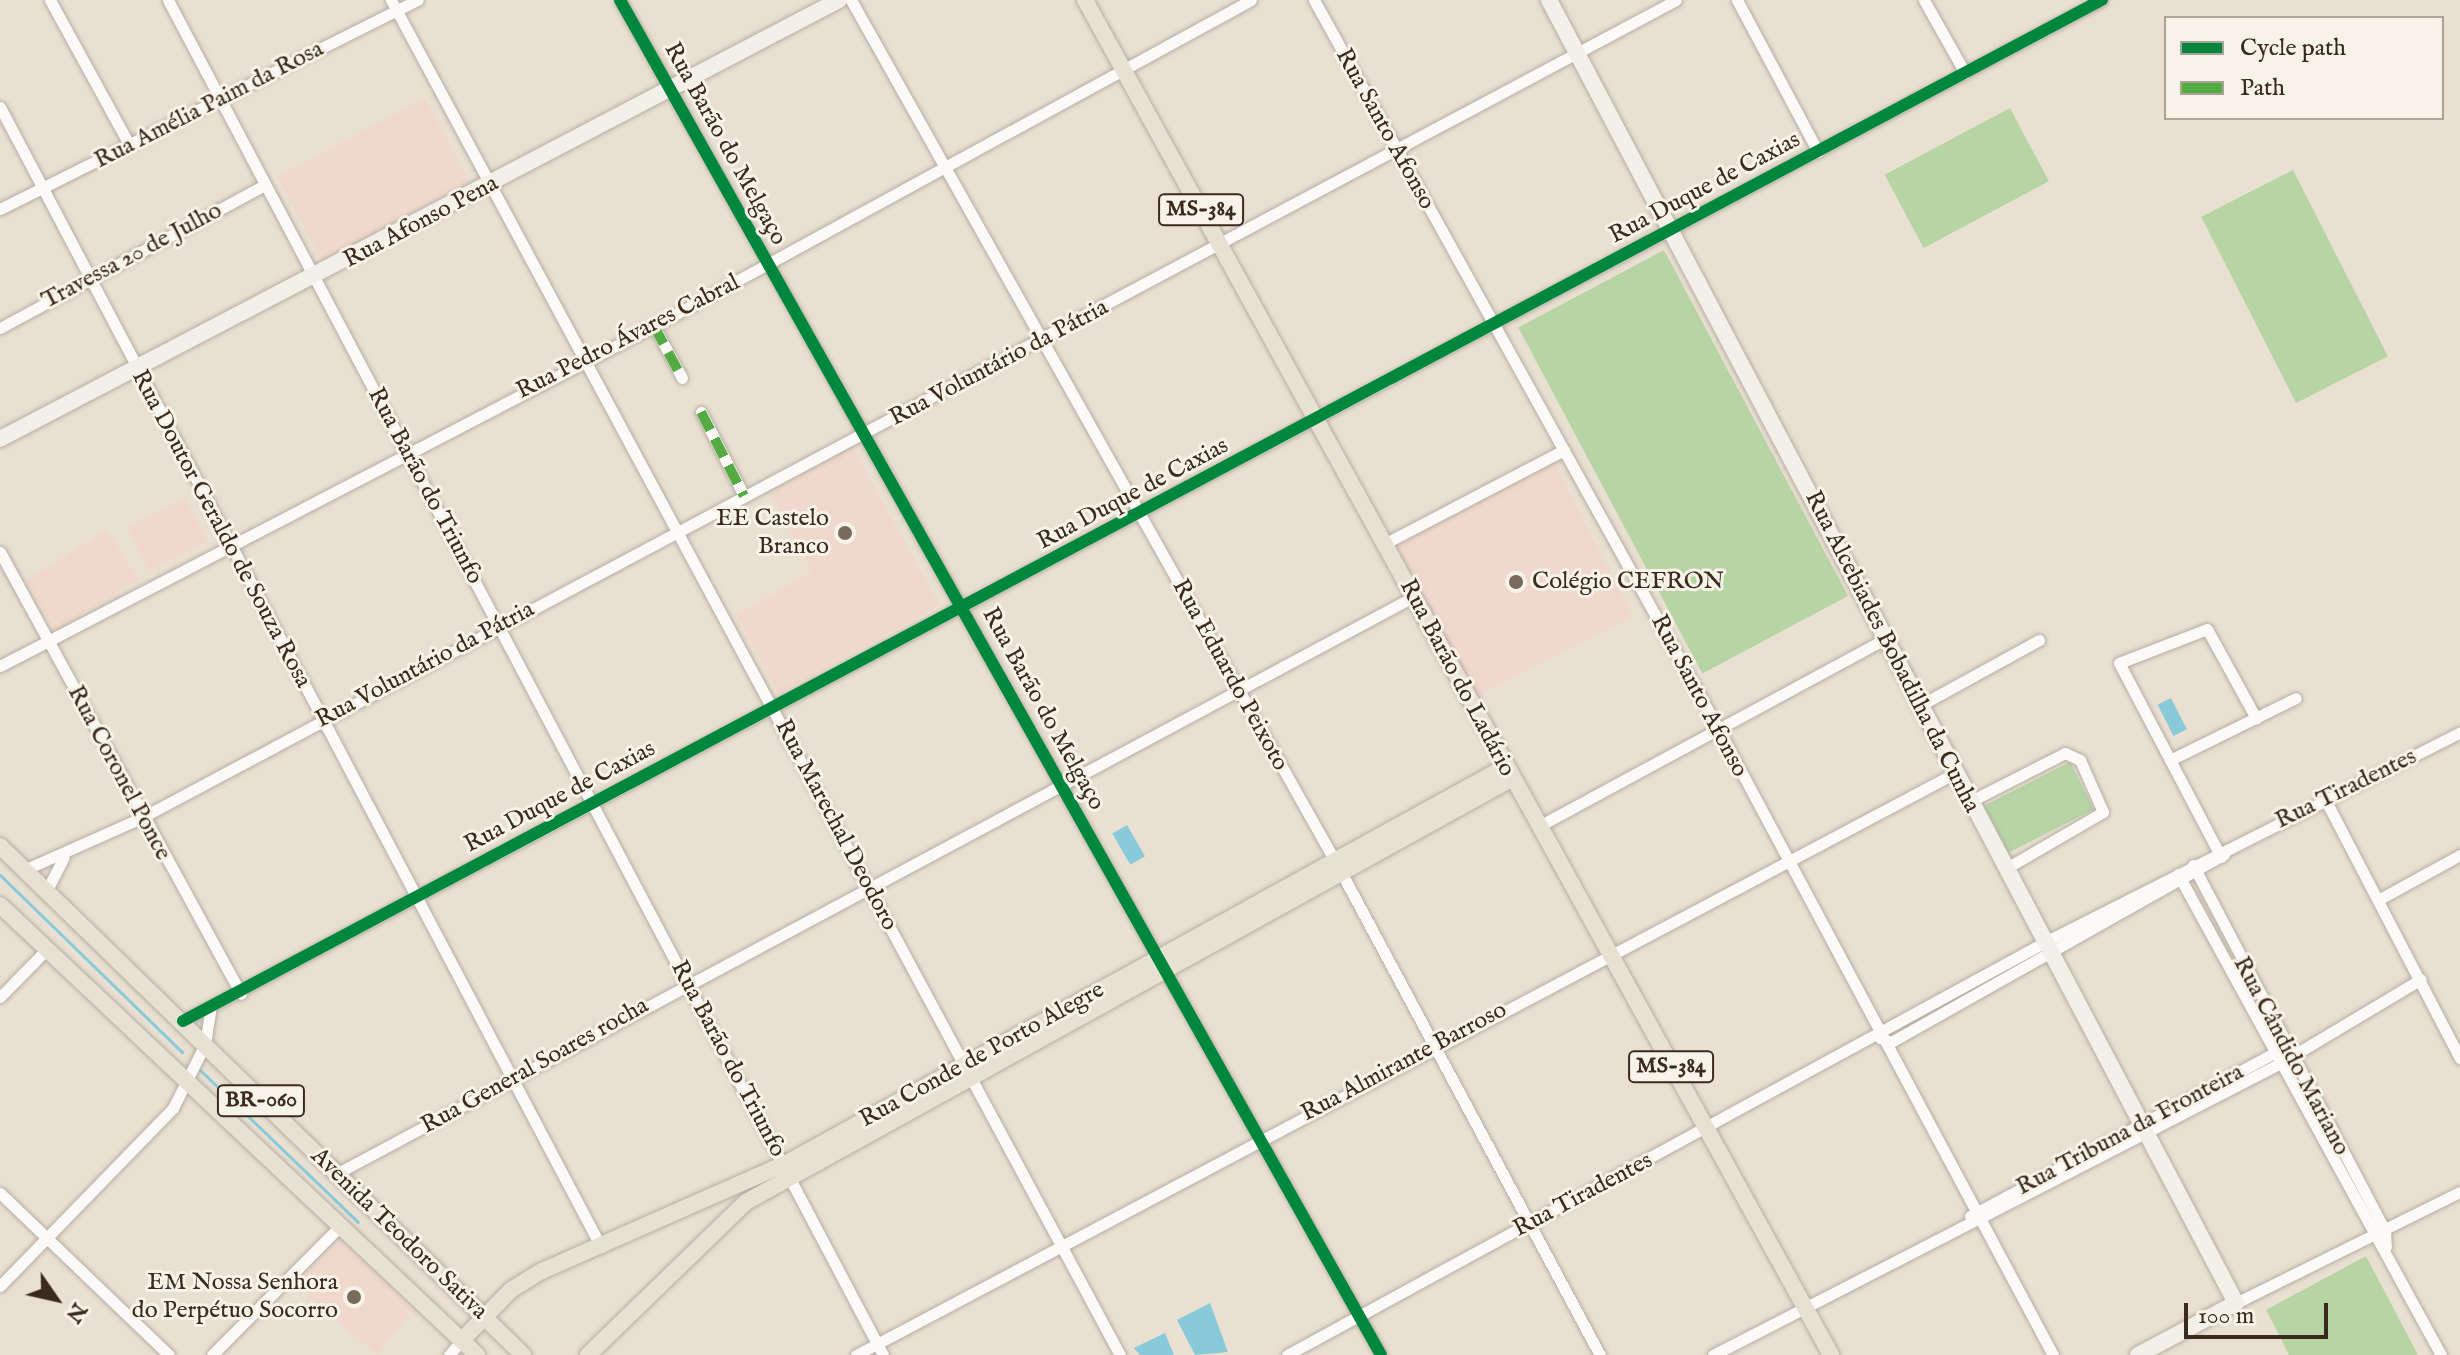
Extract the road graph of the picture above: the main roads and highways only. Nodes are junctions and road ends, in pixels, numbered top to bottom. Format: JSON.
{"nodes":[{"id":1,"x":1085,"y":0,"type":"edge"},
{"id":2,"x":1508,"y":773,"type":"junction"},
{"id":3,"x":0,"y":846,"type":"edge"},
{"id":4,"x":0,"y":905,"type":"edge"},
{"id":5,"x":788,"y":1170,"type":"junction"},
{"id":6,"x":484,"y":1315,"type":"junction"},
{"id":7,"x":462,"y":1340,"type":"junction"},
{"id":8,"x":477,"y":1355,"type":"edge"},
{"id":9,"x":523,"y":1355,"type":"edge"},
{"id":10,"x":588,"y":1355,"type":"edge"},
{"id":11,"x":1831,"y":1355,"type":"edge"}],
"edges":[{"from":1,"to":2,"type":"main road","name":"Rua Barão do Ladário","number":"MS-384"},
{"from":2,"to":5,"type":"main road","name":"Rua Conde de Porto Alegre"},
{"from":2,"to":11,"type":"main road","name":"Rua Barão do Ladário","number":"MS-384"},
{"from":3,"to":6,"type":"main road","name":"Avenida Teodoro Sativa","number":"BR-060"},
{"from":4,"to":7,"type":"main road","name":"Avenida Teodoro Sativa","number":"BR-060"},
{"from":5,"to":6,"type":"main road","name":"Rua Conde de Porto Alegre"},
{"from":5,"to":10,"type":"main road","name":"Rua Conde de Porto Alegre"},
{"from":6,"to":7,"type":"main road","name":"Rua Conde de Porto Alegre"},
{"from":6,"to":9,"type":"main road","name":"Avenida Teodoro Sativa","number":"BR-060"},
{"from":7,"to":8,"type":"main road","name":"Avenida Teodoro Sativa","number":"BR-060"}]}
